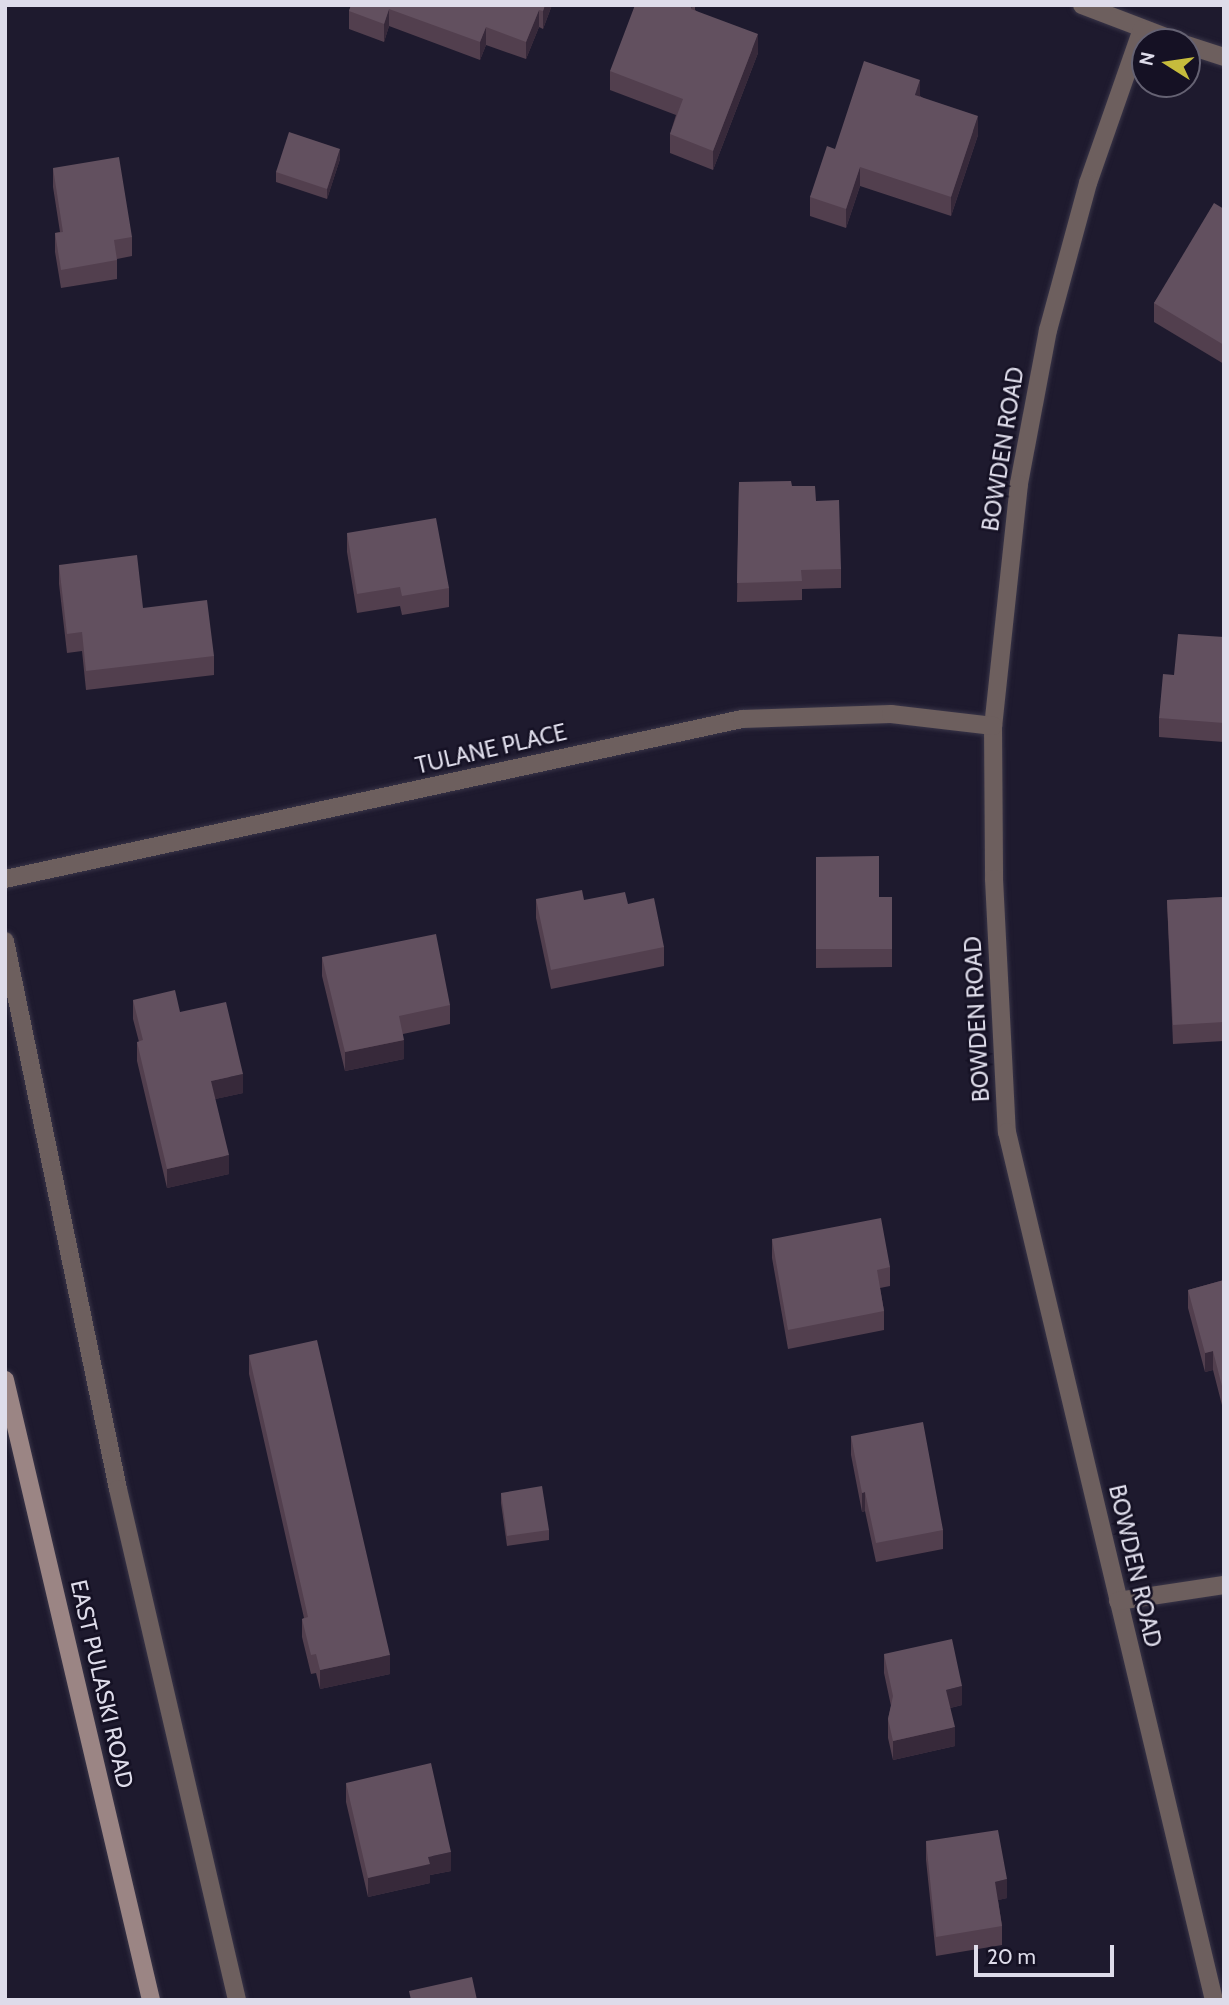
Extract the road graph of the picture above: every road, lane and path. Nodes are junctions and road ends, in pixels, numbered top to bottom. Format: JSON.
{"nodes":[{"id":1,"x":1082,"y":5,"type":"edge"},
{"id":2,"x":1140,"y":28,"type":"edge"},
{"id":3,"x":1201,"y":50,"type":"edge"},
{"id":4,"x":1224,"y":57,"type":"edge"},
{"id":5,"x":1131,"y":60,"type":"edge"},
{"id":6,"x":993,"y":726,"type":"junction"},
{"id":7,"x":5,"y":879,"type":"edge"},
{"id":8,"x":5,"y":941,"type":"edge"},
{"id":9,"x":5,"y":1380,"type":"edge"},
{"id":10,"x":1224,"y":1585,"type":"edge"},
{"id":11,"x":1118,"y":1601,"type":"junction"},
{"id":12,"x":151,"y":2000,"type":"edge"},
{"id":13,"x":237,"y":2000,"type":"edge"},
{"id":14,"x":1214,"y":2000,"type":"edge"}],
"edges":[{"from":1,"to":2,"type":"street"},
{"from":3,"to":4,"type":"street"},
{"from":5,"to":6,"type":"street","name":"BOWDEN ROAD"},
{"from":6,"to":7,"type":"street","name":"TULANE PLACE"},
{"from":6,"to":11,"type":"street","name":"BOWDEN ROAD"},
{"from":8,"to":13,"type":"street"},
{"from":9,"to":12,"type":"main road","name":"EAST PULASKI ROAD"},
{"from":10,"to":11,"type":"street"},
{"from":11,"to":14,"type":"street","name":"BOWDEN ROAD"}]}
